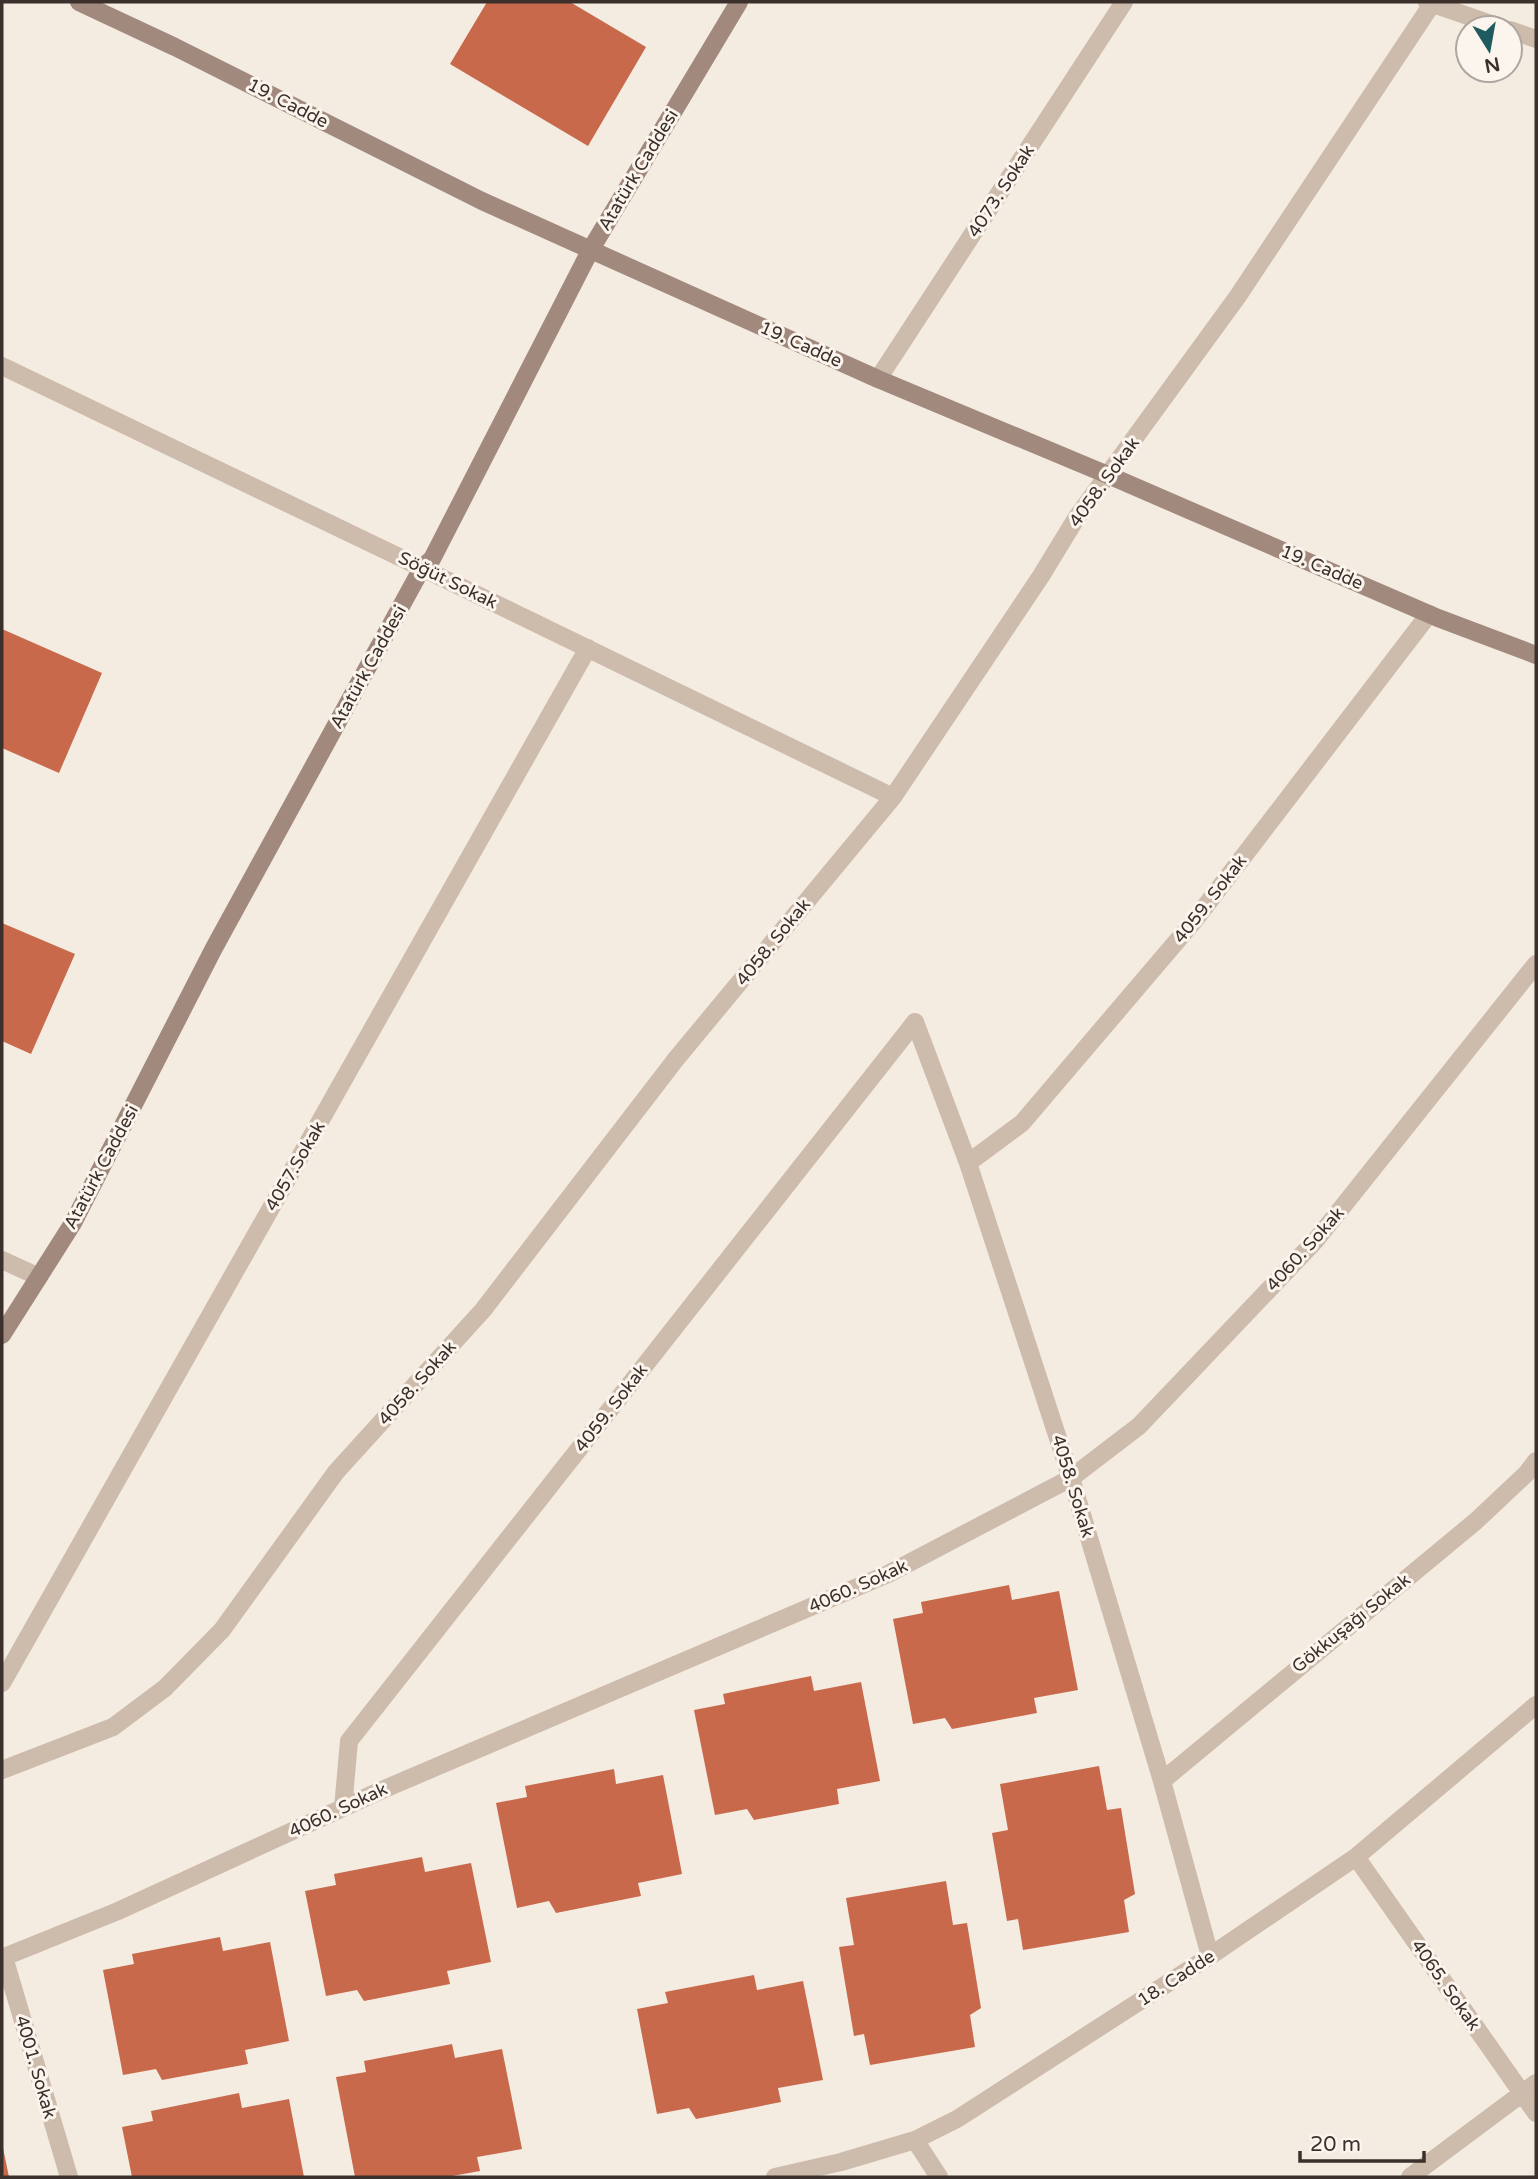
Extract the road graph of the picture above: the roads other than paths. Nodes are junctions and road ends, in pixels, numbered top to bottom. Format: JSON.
{"nodes":[{"id":1,"x":79,"y":2,"type":"edge"},
{"id":2,"x":739,"y":2,"type":"edge"},
{"id":3,"x":1124,"y":2,"type":"edge"},
{"id":4,"x":1430,"y":3,"type":"edge"},
{"id":5,"x":1462,"y":14,"type":"edge"},
{"id":6,"x":590,"y":249,"type":"junction"},
{"id":7,"x":2,"y":367,"type":"edge"},
{"id":8,"x":878,"y":379,"type":"junction"},
{"id":9,"x":1108,"y":475,"type":"junction"},
{"id":10,"x":422,"y":568,"type":"junction"},
{"id":11,"x":1429,"y":614,"type":"junction"},
{"id":12,"x":588,"y":648,"type":"junction"},
{"id":13,"x":1536,"y":655,"type":"edge"},
{"id":14,"x":892,"y":797,"type":"junction"},
{"id":15,"x":1536,"y":964,"type":"edge"},
{"id":16,"x":915,"y":1022,"type":"joint"},
{"id":17,"x":968,"y":1163,"type":"junction"},
{"id":18,"x":2,"y":1261,"type":"edge"},
{"id":19,"x":39,"y":1278,"type":"junction"},
{"id":20,"x":2,"y":1335,"type":"edge"},
{"id":21,"x":1533,"y":1473,"type":"edge"},
{"id":22,"x":1071,"y":1478,"type":"junction"},
{"id":23,"x":2,"y":1683,"type":"edge"},
{"id":24,"x":1536,"y":1705,"type":"edge"},
{"id":25,"x":2,"y":1770,"type":"edge"},
{"id":26,"x":1162,"y":1782,"type":"junction"},
{"id":27,"x":343,"y":1808,"type":"junction"},
{"id":28,"x":1356,"y":1857,"type":"junction"},
{"id":29,"x":1210,"y":1956,"type":"junction"},
{"id":30,"x":3,"y":1957,"type":"edge"},
{"id":31,"x":1530,"y":2089,"type":"edge"},
{"id":32,"x":1536,"y":2113,"type":"edge"},
{"id":33,"x":915,"y":2140,"type":"junction"},
{"id":34,"x":841,"y":2162,"type":"junction"},
{"id":35,"x":69,"y":2177,"type":"edge"},
{"id":36,"x":775,"y":2177,"type":"edge"},
{"id":37,"x":826,"y":2177,"type":"edge"},
{"id":38,"x":939,"y":2177,"type":"edge"},
{"id":39,"x":1410,"y":2177,"type":"edge"}],
"edges":[{"from":1,"to":6,"type":"street","name":"19. Cadde"},
{"from":2,"to":6,"type":"street","name":"Atatürk Caddesi"},
{"from":3,"to":8,"type":"street","name":"4073. Sokak"},
{"from":4,"to":5,"type":"street"},
{"from":4,"to":9,"type":"street","name":"4058. Sokak"},
{"from":6,"to":8,"type":"street","name":"19. Cadde"},
{"from":6,"to":10,"type":"street","name":"Atatürk Caddesi"},
{"from":7,"to":10,"type":"street","name":"Söğüt Sokak"},
{"from":8,"to":9,"type":"street","name":"19. Cadde"},
{"from":9,"to":11,"type":"street","name":"19. Cadde"},
{"from":9,"to":14,"type":"street","name":"4058. Sokak"},
{"from":10,"to":12,"type":"street","name":"Söğüt Sokak"},
{"from":10,"to":19,"type":"street","name":"Atatürk Caddesi"},
{"from":11,"to":13,"type":"street","name":"19. Cadde"},
{"from":11,"to":17,"type":"street","name":"4059. Sokak"},
{"from":12,"to":14,"type":"street","name":"Söğüt Sokak"},
{"from":12,"to":23,"type":"street","name":"4057.Sokak"},
{"from":14,"to":25,"type":"street","name":"4058. Sokak"},
{"from":15,"to":22,"type":"street","name":"4060. Sokak"},
{"from":16,"to":17,"type":"street","name":"4058. Sokak"},
{"from":16,"to":27,"type":"street","name":"4059. Sokak"},
{"from":17,"to":22,"type":"street","name":"4058. Sokak"},
{"from":18,"to":19,"type":"street"},
{"from":19,"to":20,"type":"street","name":"Atatürk Caddesi"},
{"from":21,"to":26,"type":"street","name":"Gökkuşağı Sokak"},
{"from":22,"to":26,"type":"street","name":"4058. Sokak"},
{"from":22,"to":27,"type":"street","name":"4060. Sokak"},
{"from":24,"to":28,"type":"street","name":"18. Cadde"},
{"from":26,"to":29,"type":"street","name":"4058. Sokak"},
{"from":27,"to":30,"type":"street","name":"4060. Sokak"},
{"from":28,"to":29,"type":"street","name":"18. Cadde"},
{"from":28,"to":31,"type":"street","name":"4065. Sokak"},
{"from":29,"to":33,"type":"street","name":"18. Cadde"},
{"from":30,"to":35,"type":"street","name":"4001. Sokak"},
{"from":31,"to":32,"type":"street","name":"4065. Sokak"},
{"from":31,"to":39,"type":"street"},
{"from":33,"to":34,"type":"street","name":"18. Cadde"},
{"from":33,"to":38,"type":"street"},
{"from":34,"to":36,"type":"street","name":"18. Cadde"},
{"from":34,"to":37,"type":"street"}]}
